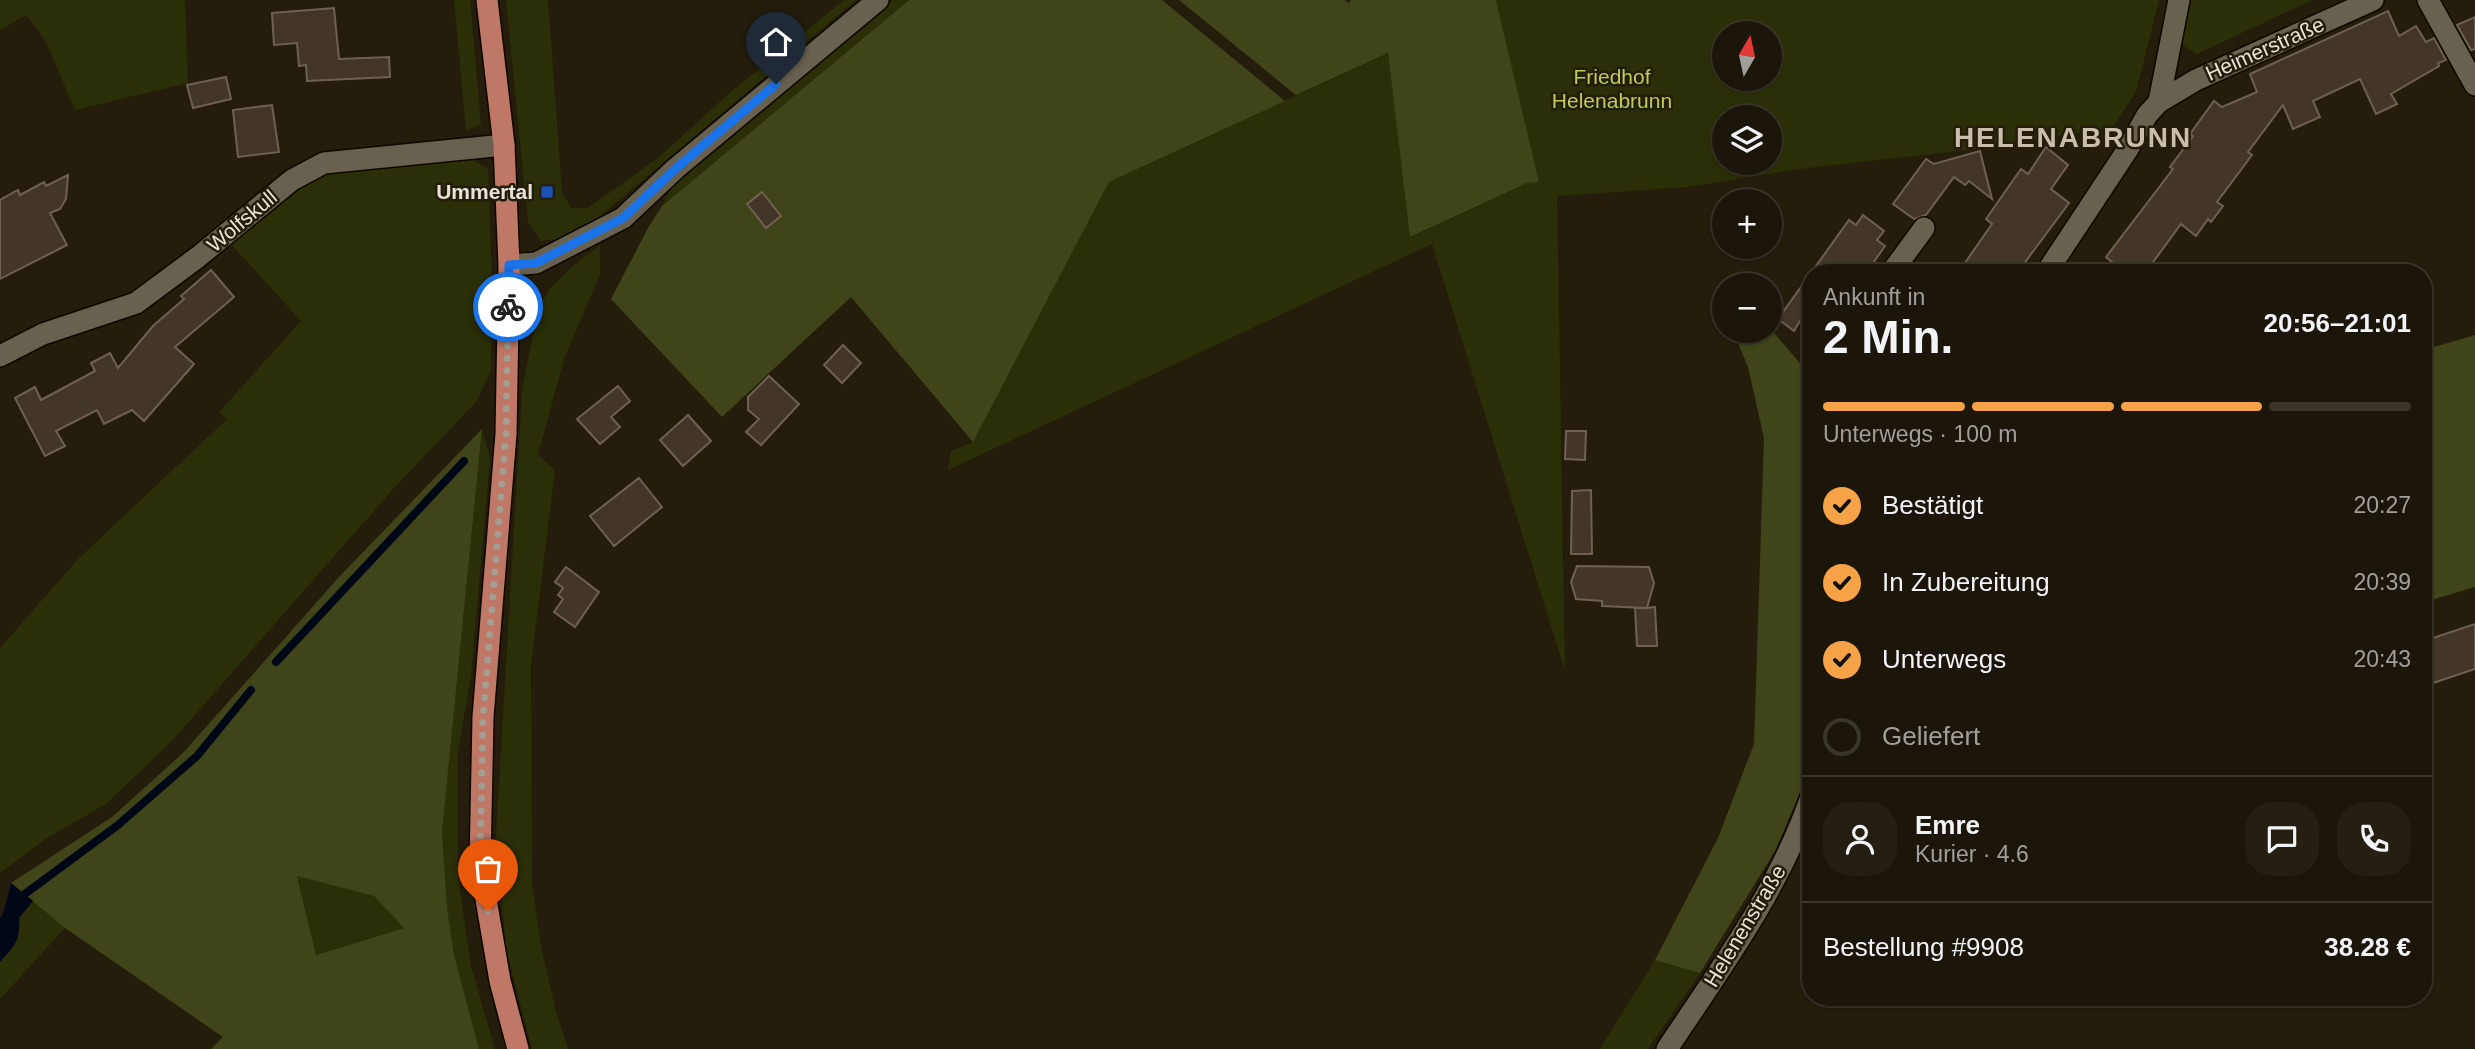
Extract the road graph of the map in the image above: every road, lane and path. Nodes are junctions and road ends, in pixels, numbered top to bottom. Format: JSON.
{"nodes":[{"id":1,"x":487,"y":0,"type":"edge"},
{"id":2,"x":878,"y":0,"type":"edge"},
{"id":3,"x":2179,"y":0,"type":"edge"},
{"id":4,"x":2372,"y":0,"type":"edge"},
{"id":5,"x":2428,"y":0,"type":"edge"},
{"id":6,"x":2475,"y":85,"type":"edge"},
{"id":7,"x":2159,"y":102,"type":"junction"},
{"id":8,"x":504,"y":145,"type":"junction"},
{"id":9,"x":1924,"y":228,"type":"dead end"},
{"id":10,"x":1898,"y":264,"type":"edge"},
{"id":11,"x":2052,"y":264,"type":"edge"},
{"id":12,"x":509,"y":265,"type":"junction"},
{"id":13,"x":0,"y":356,"type":"edge"},
{"id":14,"x":1802,"y":824,"type":"edge"},
{"id":15,"x":518,"y":1049,"type":"edge"},
{"id":16,"x":1667,"y":1049,"type":"edge"}],
"edges":[{"from":1,"to":8,"type":"main road"},
{"from":2,"to":12,"type":"street"},
{"from":3,"to":7,"type":"street"},
{"from":4,"to":7,"type":"street","name":"Heimerstraße"},
{"from":5,"to":6,"type":"street"},
{"from":7,"to":11,"type":"street"},
{"from":8,"to":12,"type":"main road"},
{"from":8,"to":13,"type":"street","name":"Wolfskull"},
{"from":9,"to":10,"type":"street"},
{"from":12,"to":15,"type":"main road"},
{"from":14,"to":16,"type":"street","name":"Helenenstraße"}]}
